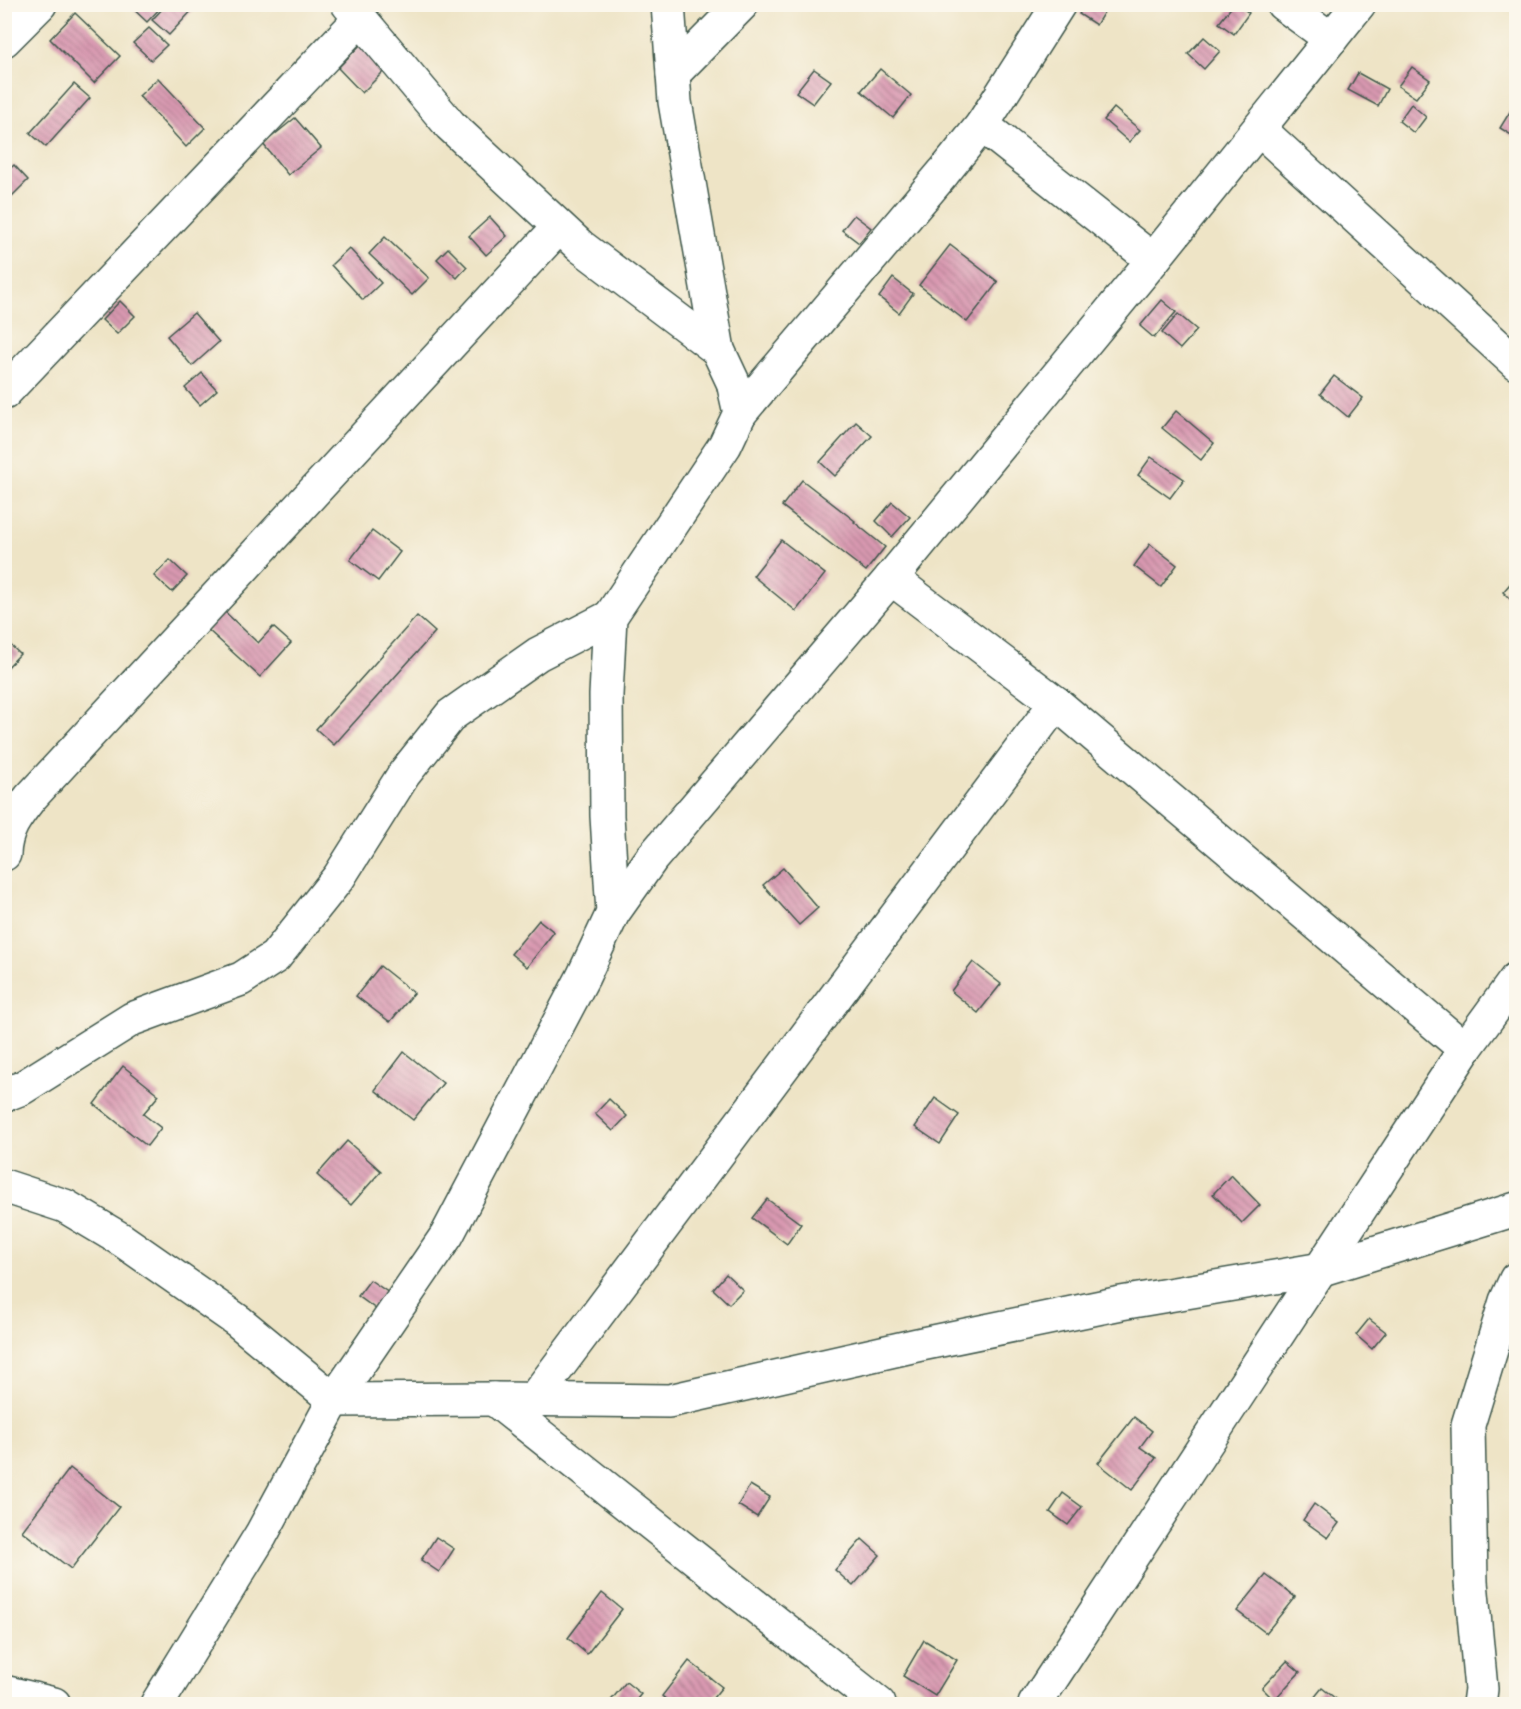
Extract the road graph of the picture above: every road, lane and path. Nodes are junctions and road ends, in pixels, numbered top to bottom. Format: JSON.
{"nodes":[{"id":1,"x":40,"y":4,"type":"edge"},
{"id":2,"x":668,"y":4,"type":"edge"},
{"id":3,"x":742,"y":4,"type":"edge"},
{"id":4,"x":1059,"y":4,"type":"edge"},
{"id":5,"x":1283,"y":4,"type":"edge"},
{"id":6,"x":1359,"y":4,"type":"edge"},
{"id":7,"x":354,"y":12,"type":"edge"},
{"id":8,"x":1331,"y":39,"type":"junction"},
{"id":9,"x":4,"y":40,"type":"edge"},
{"id":10,"x":673,"y":74,"type":"junction"},
{"id":11,"x":982,"y":125,"type":"junction"},
{"id":12,"x":1259,"y":129,"type":"junction"},
{"id":13,"x":560,"y":227,"type":"junction"},
{"id":14,"x":1153,"y":260,"type":"junction"},
{"id":15,"x":718,"y":350,"type":"junction"},
{"id":16,"x":1516,"y":363,"type":"edge"},
{"id":17,"x":4,"y":393,"type":"edge"},
{"id":18,"x":740,"y":413,"type":"junction"},
{"id":19,"x":891,"y":578,"type":"junction"},
{"id":20,"x":610,"y":617,"type":"junction"},
{"id":21,"x":1056,"y":703,"type":"junction"},
{"id":22,"x":4,"y":854,"type":"edge"},
{"id":23,"x":613,"y":913,"type":"junction"},
{"id":24,"x":1516,"y":979,"type":"edge"},
{"id":25,"x":1465,"y":1049,"type":"junction"},
{"id":26,"x":4,"y":1095,"type":"edge"},
{"id":27,"x":4,"y":1186,"type":"edge"},
{"id":28,"x":1516,"y":1209,"type":"edge"},
{"id":29,"x":1322,"y":1269,"type":"junction"},
{"id":30,"x":1516,"y":1280,"type":"edge"},
{"id":31,"x":494,"y":1399,"type":"junction"},
{"id":32,"x":534,"y":1399,"type":"junction"},
{"id":33,"x":334,"y":1400,"type":"junction"},
{"id":34,"x":4,"y":1692,"type":"edge"},
{"id":35,"x":54,"y":1704,"type":"edge"},
{"id":36,"x":157,"y":1704,"type":"edge"},
{"id":37,"x":879,"y":1704,"type":"edge"},
{"id":38,"x":1035,"y":1704,"type":"edge"},
{"id":39,"x":1479,"y":1704,"type":"edge"}],
"edges":[{"from":1,"to":9,"type":"street"},
{"from":2,"to":10,"type":"street"},
{"from":3,"to":10,"type":"street"},
{"from":4,"to":11,"type":"street"},
{"from":5,"to":8,"type":"street"},
{"from":6,"to":8,"type":"street"},
{"from":7,"to":13,"type":"street"},
{"from":7,"to":17,"type":"street"},
{"from":8,"to":12,"type":"street"},
{"from":10,"to":15,"type":"street"},
{"from":11,"to":14,"type":"street"},
{"from":11,"to":18,"type":"street"},
{"from":12,"to":14,"type":"street"},
{"from":12,"to":16,"type":"street"},
{"from":13,"to":15,"type":"street"},
{"from":13,"to":22,"type":"street"},
{"from":14,"to":19,"type":"street"},
{"from":15,"to":18,"type":"street"},
{"from":18,"to":20,"type":"street"},
{"from":19,"to":21,"type":"street"},
{"from":19,"to":23,"type":"street"},
{"from":20,"to":23,"type":"street"},
{"from":20,"to":26,"type":"street"},
{"from":21,"to":25,"type":"street"},
{"from":21,"to":32,"type":"street"},
{"from":23,"to":33,"type":"street"},
{"from":24,"to":25,"type":"street"},
{"from":25,"to":29,"type":"street"},
{"from":27,"to":33,"type":"street"},
{"from":28,"to":29,"type":"street"},
{"from":29,"to":32,"type":"street"},
{"from":29,"to":38,"type":"street"},
{"from":30,"to":39,"type":"street"},
{"from":31,"to":32,"type":"street"},
{"from":31,"to":33,"type":"street"},
{"from":31,"to":37,"type":"street"},
{"from":33,"to":36,"type":"street"},
{"from":34,"to":35,"type":"street"}]}
